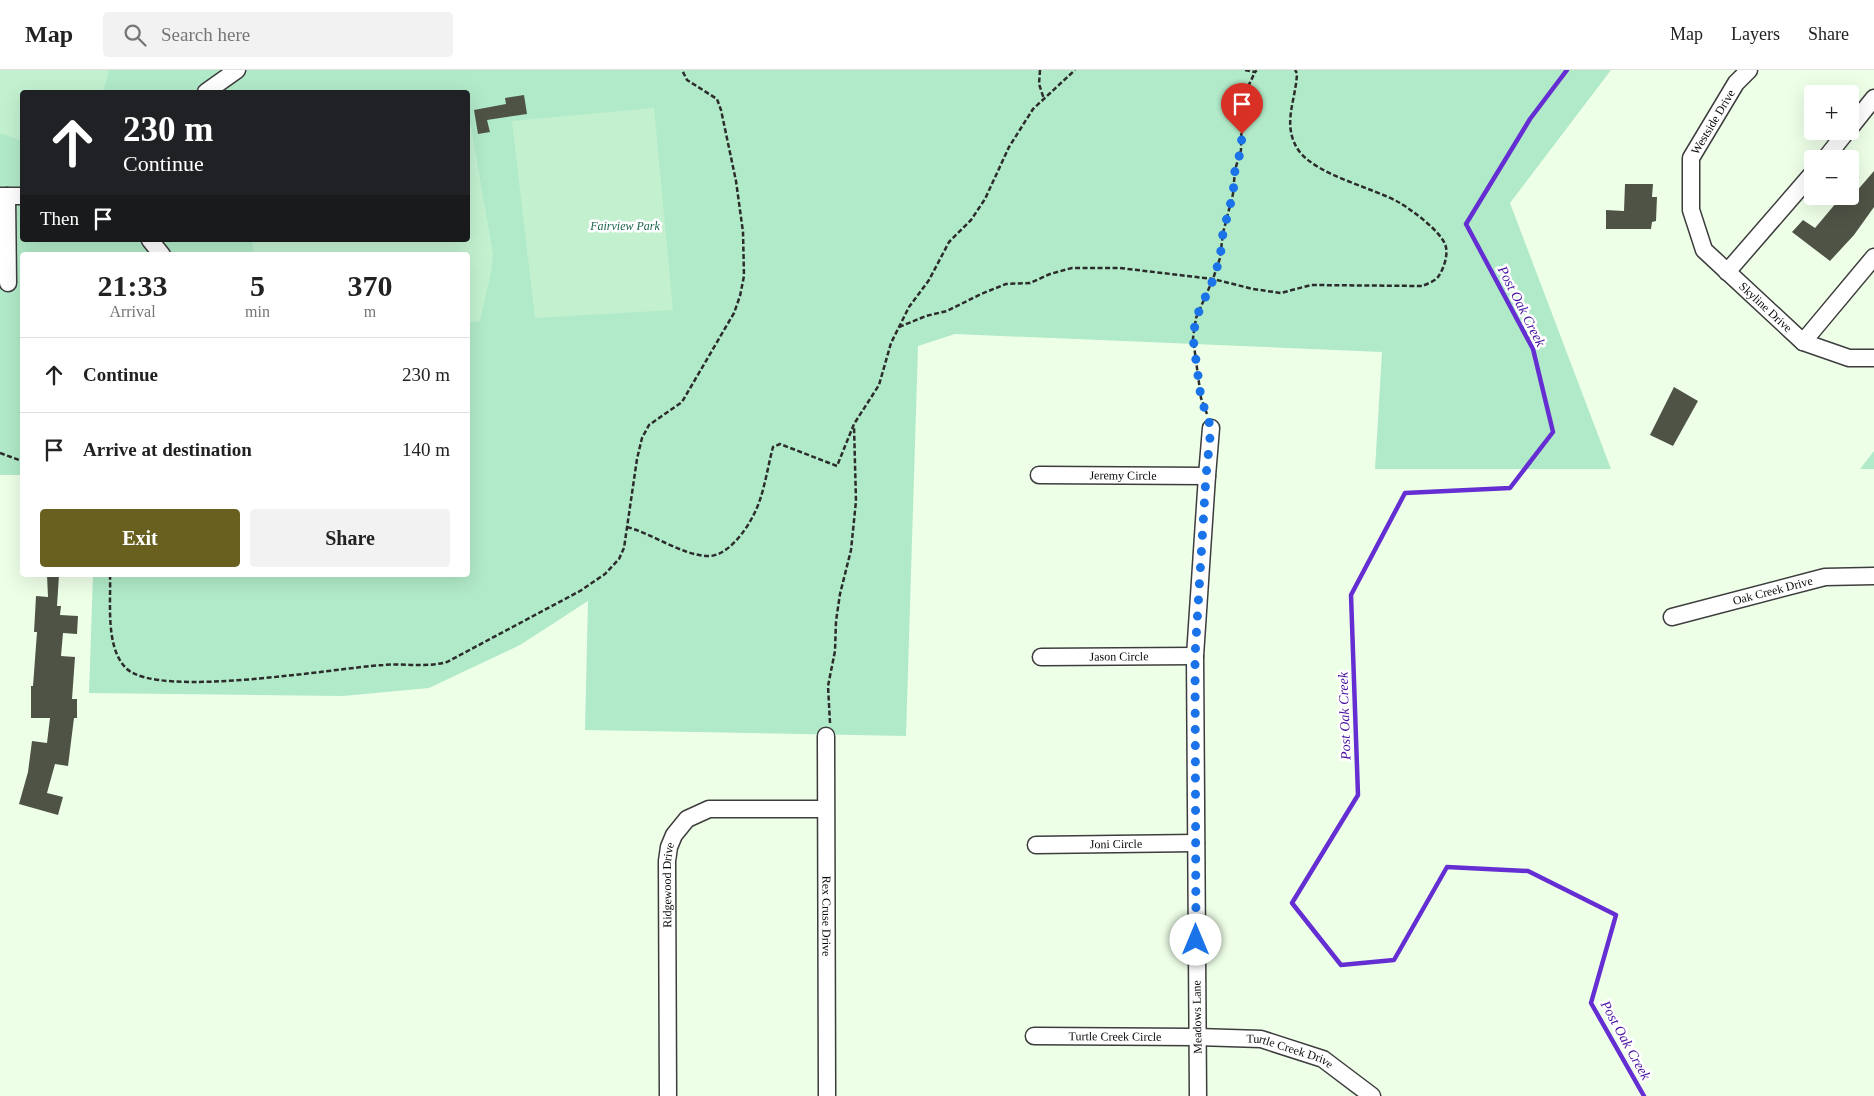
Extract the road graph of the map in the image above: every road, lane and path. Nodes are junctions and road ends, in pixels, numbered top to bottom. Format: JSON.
{"nodes":[{"id":1,"x":237,"y":70,"type":"edge"},
{"id":2,"x":682,"y":70,"type":"edge"},
{"id":3,"x":1040,"y":70,"type":"edge"},
{"id":4,"x":1075,"y":70,"type":"edge"},
{"id":5,"x":1245,"y":70,"type":"edge"},
{"id":6,"x":1294,"y":70,"type":"edge"},
{"id":7,"x":1750,"y":70,"type":"edge"},
{"id":8,"x":1256,"y":71,"type":"edge"},
{"id":9,"x":209,"y":90,"type":"edge"},
{"id":10,"x":1874,"y":98,"type":"edge"},
{"id":11,"x":1044,"y":99,"type":"junction"},
{"id":12,"x":1859,"y":117,"type":"edge"},
{"id":13,"x":1841,"y":140,"type":"edge"},
{"id":14,"x":1832,"y":150,"type":"edge"},
{"id":15,"x":1804,"y":183,"type":"edge"},
{"id":16,"x":10,"y":196,"type":"edge"},
{"id":17,"x":1691,"y":210,"type":"joint"},
{"id":18,"x":152,"y":242,"type":"edge"},
{"id":19,"x":160,"y":252,"type":"edge"},
{"id":20,"x":1874,"y":257,"type":"edge"},
{"id":21,"x":1727,"y":272,"type":"junction"},
{"id":22,"x":1213,"y":280,"type":"junction"},
{"id":23,"x":8,"y":283,"type":"dead end"},
{"id":24,"x":899,"y":327,"type":"junction"},
{"id":25,"x":1803,"y":342,"type":"junction"},
{"id":26,"x":1874,"y":358,"type":"edge"},
{"id":27,"x":854,"y":424,"type":"junction"},
{"id":28,"x":1211,"y":428,"type":"joint"},
{"id":29,"x":0,"y":453,"type":"edge"},
{"id":30,"x":20,"y":460,"type":"edge"},
{"id":31,"x":1039,"y":475,"type":"dead end"},
{"id":32,"x":1206,"y":476,"type":"junction"},
{"id":33,"x":627,"y":527,"type":"junction"},
{"id":34,"x":1874,"y":576,"type":"edge"},
{"id":35,"x":110,"y":577,"type":"edge"},
{"id":36,"x":1672,"y":617,"type":"dead end"},
{"id":37,"x":1195,"y":656,"type":"junction"},
{"id":38,"x":1041,"y":657,"type":"dead end"},
{"id":39,"x":826,"y":736,"type":"joint"},
{"id":40,"x":825,"y":809,"type":"junction"},
{"id":41,"x":1196,"y":843,"type":"junction"},
{"id":42,"x":1036,"y":846,"type":"dead end"},
{"id":43,"x":1034,"y":1036,"type":"dead end"},
{"id":44,"x":1197,"y":1037,"type":"junction"},
{"id":45,"x":668,"y":1096,"type":"edge"},
{"id":46,"x":827,"y":1096,"type":"edge"},
{"id":47,"x":1198,"y":1096,"type":"edge"},
{"id":48,"x":1372,"y":1096,"type":"edge"}],
"edges":[{"from":1,"to":9,"type":"street"},
{"from":2,"to":33,"type":"path"},
{"from":3,"to":11,"type":"path"},
{"from":4,"to":11,"type":"path"},
{"from":5,"to":8,"type":"path"},
{"from":6,"to":22,"type":"path"},
{"from":7,"to":17,"type":"street","name":"Westside Drive"},
{"from":8,"to":22,"type":"path"},
{"from":10,"to":12,"type":"street"},
{"from":11,"to":24,"type":"path"},
{"from":13,"to":14,"type":"street"},
{"from":15,"to":21,"type":"street"},
{"from":16,"to":23,"type":"street"},
{"from":17,"to":21,"type":"street","name":"Skyline Drive"},
{"from":18,"to":19,"type":"street"},
{"from":20,"to":25,"type":"street"},
{"from":21,"to":25,"type":"street","name":"Skyline Drive"},
{"from":22,"to":24,"type":"path"},
{"from":22,"to":28,"type":"path"},
{"from":24,"to":27,"type":"path"},
{"from":25,"to":26,"type":"street","name":"Skyline Drive"},
{"from":27,"to":33,"type":"path"},
{"from":27,"to":39,"type":"path"},
{"from":28,"to":32,"type":"street","name":"Meadows Lane"},
{"from":29,"to":30,"type":"path"},
{"from":31,"to":32,"type":"street","name":"Jeremy Circle"},
{"from":32,"to":37,"type":"street","name":"Meadows Lane"},
{"from":33,"to":35,"type":"path"},
{"from":34,"to":36,"type":"street","name":"Oak Creek Drive"},
{"from":37,"to":38,"type":"street","name":"Jason Circle"},
{"from":37,"to":41,"type":"street","name":"Meadows Lane"},
{"from":39,"to":40,"type":"street","name":"Rex Cruse Drive"},
{"from":40,"to":45,"type":"street","name":"Ridgewood Drive"},
{"from":40,"to":46,"type":"street","name":"Rex Cruse Drive"},
{"from":41,"to":42,"type":"street","name":"Joni Circle"},
{"from":41,"to":44,"type":"street","name":"Meadows Lane"},
{"from":43,"to":44,"type":"street","name":"Turtle Creek Circle"},
{"from":44,"to":47,"type":"street","name":"Meadows Lane"},
{"from":44,"to":48,"type":"street","name":"Turtle Creek Drive"}]}
